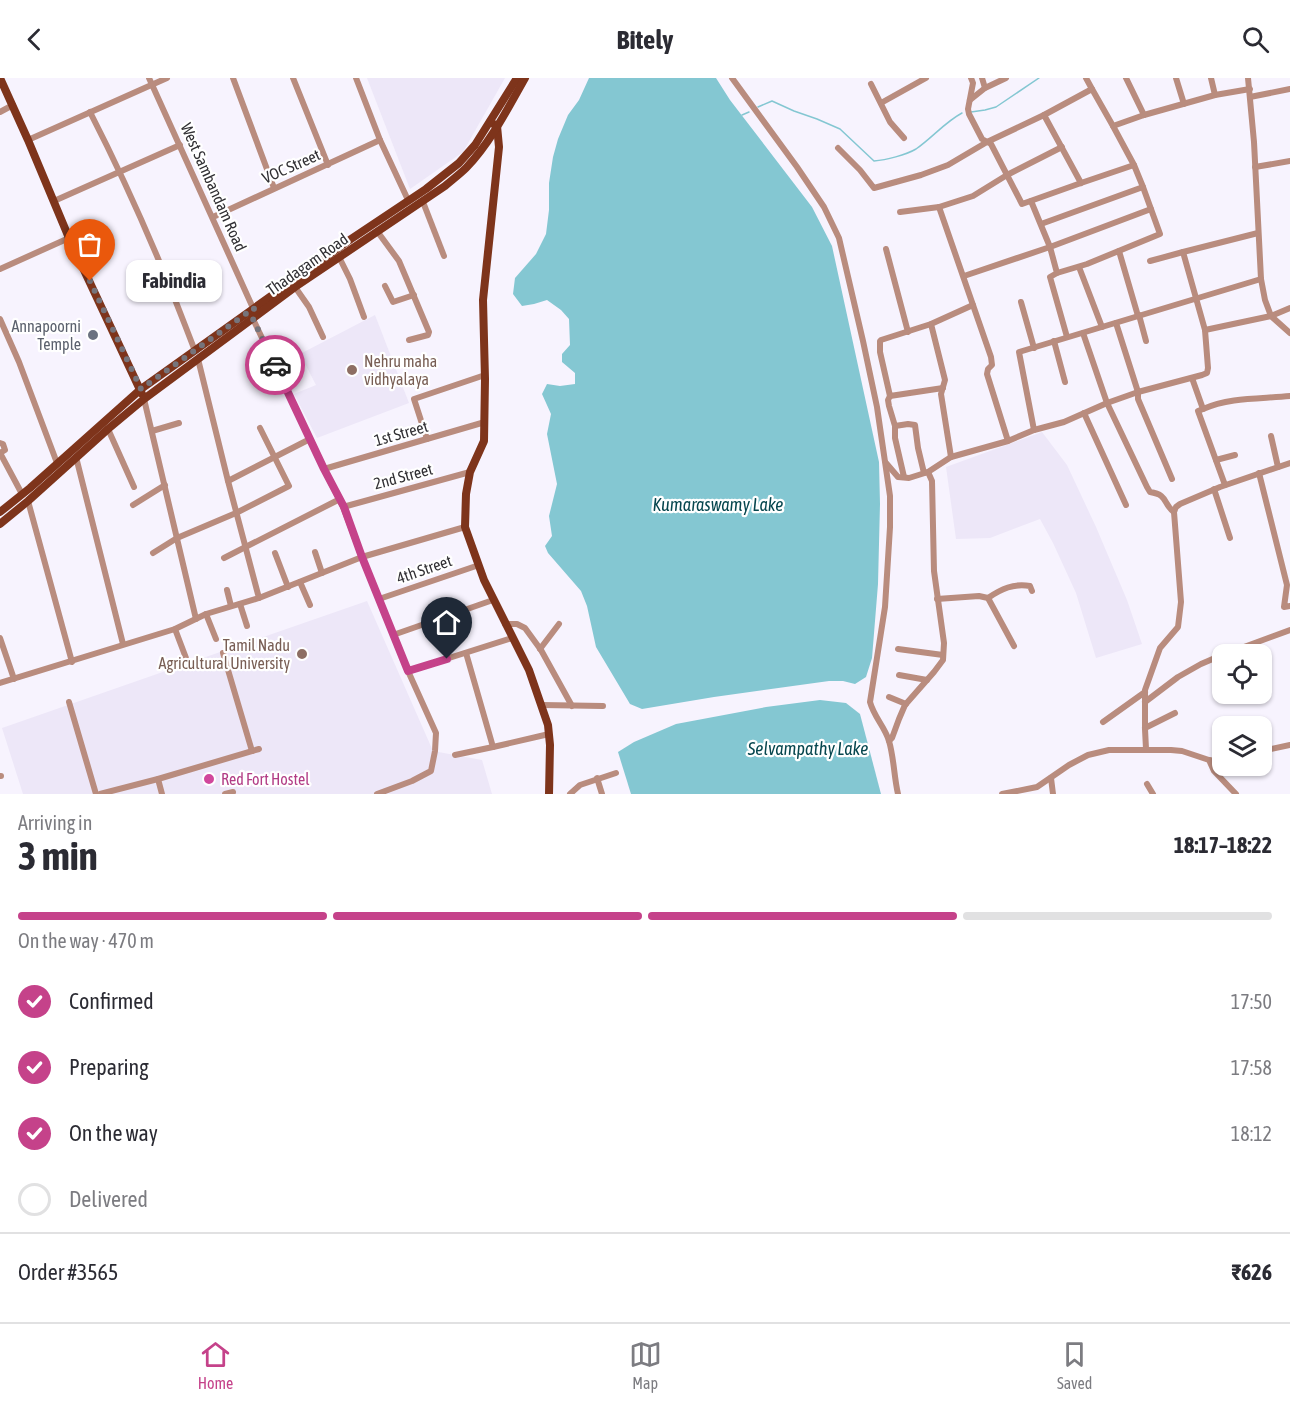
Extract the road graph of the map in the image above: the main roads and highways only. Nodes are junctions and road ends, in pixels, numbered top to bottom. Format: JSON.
{"nodes":[{"id":1,"x":0,"y":78,"type":"edge"},
{"id":2,"x":517,"y":78,"type":"edge"},
{"id":3,"x":525,"y":78,"type":"edge"},
{"id":4,"x":493,"y":124,"type":"junction"},
{"id":5,"x":141,"y":389,"type":"junction"},
{"id":6,"x":144,"y":399,"type":"junction"},
{"id":7,"x":25,"y":498,"type":"junction"},
{"id":8,"x":0,"y":512,"type":"edge"},
{"id":9,"x":0,"y":524,"type":"edge"},
{"id":10,"x":549,"y":794,"type":"edge"}],
"edges":[{"from":1,"to":5,"type":"main road"},
{"from":2,"to":4,"type":"main road","name":"Thadagam Road"},
{"from":3,"to":4,"type":"main road","name":"Thadagam Road"},
{"from":4,"to":5,"type":"main road","name":"Thadagam Road"},
{"from":4,"to":6,"type":"main road","name":"Thadagam Road"},
{"from":4,"to":10,"type":"main road"},
{"from":5,"to":6,"type":"main road"},
{"from":5,"to":7,"type":"main road","name":"Thadagam Road"},
{"from":6,"to":7,"type":"main road","name":"Thadagam Road"},
{"from":7,"to":8,"type":"main road","name":"Thadagam Road"},
{"from":7,"to":9,"type":"main road","name":"Thadagam Road"}]}
